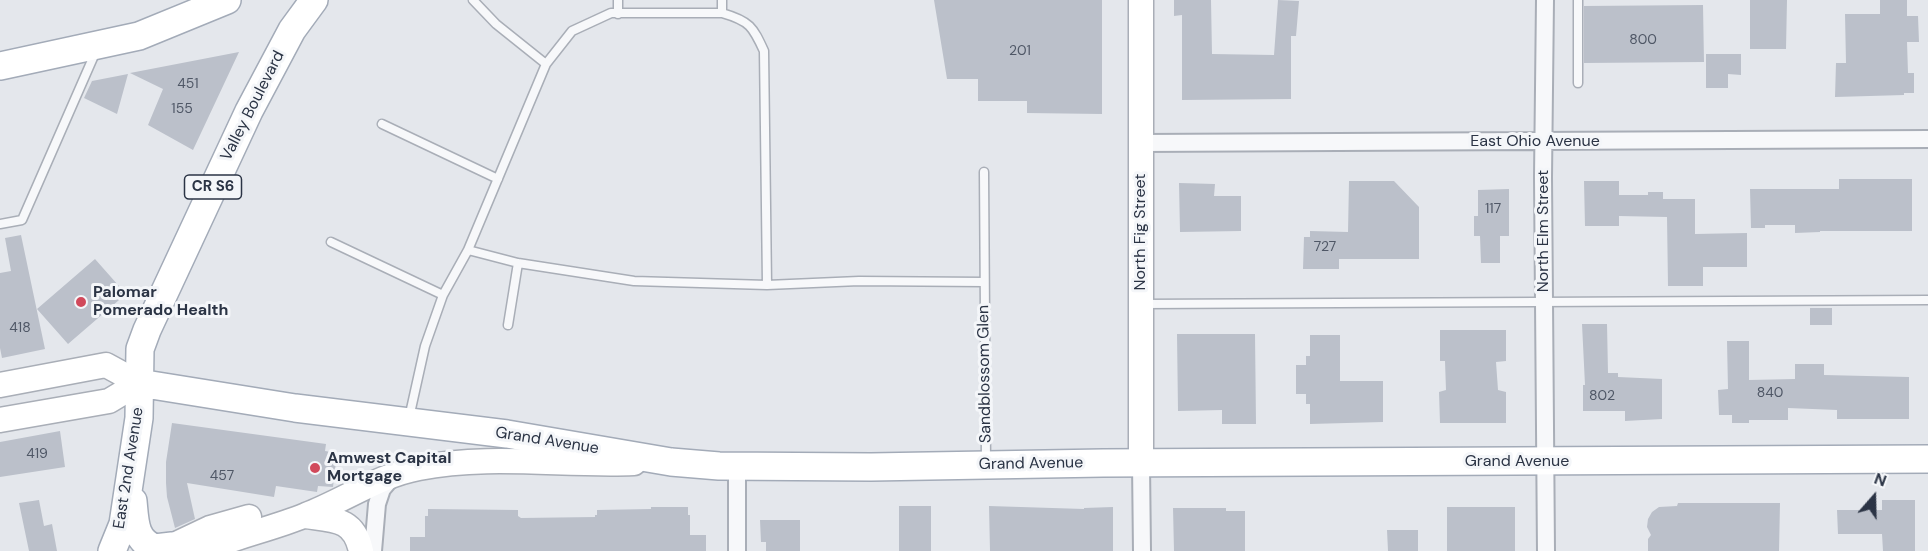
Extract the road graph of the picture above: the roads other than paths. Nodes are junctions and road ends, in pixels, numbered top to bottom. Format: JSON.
{"nodes":[{"id":1,"x":227,"y":0,"type":"edge"},
{"id":2,"x":314,"y":0,"type":"edge"},
{"id":3,"x":473,"y":0,"type":"edge"},
{"id":4,"x":618,"y":0,"type":"edge"},
{"id":5,"x":722,"y":0,"type":"edge"},
{"id":6,"x":1141,"y":0,"type":"edge"},
{"id":7,"x":1545,"y":0,"type":"edge"},
{"id":8,"x":1578,"y":0,"type":"edge"},
{"id":9,"x":722,"y":13,"type":"junction"},
{"id":10,"x":618,"y":14,"type":"junction"},
{"id":11,"x":99,"y":44,"type":"junction"},
{"id":12,"x":546,"y":64,"type":"junction"},
{"id":13,"x":0,"y":66,"type":"edge"},
{"id":14,"x":1578,"y":83,"type":"dead end"},
{"id":15,"x":382,"y":124,"type":"dead end"},
{"id":16,"x":1928,"y":139,"type":"edge"},
{"id":17,"x":1544,"y":142,"type":"junction"},
{"id":18,"x":1141,"y":143,"type":"junction"},
{"id":19,"x":984,"y":172,"type":"dead end"},
{"id":20,"x":498,"y":179,"type":"junction"},
{"id":21,"x":0,"y":224,"type":"edge"},
{"id":22,"x":331,"y":242,"type":"dead end"},
{"id":23,"x":468,"y":250,"type":"junction"},
{"id":24,"x":518,"y":263,"type":"junction"},
{"id":25,"x":984,"y":282,"type":"junction"},
{"id":26,"x":767,"y":285,"type":"junction"},
{"id":27,"x":443,"y":296,"type":"junction"},
{"id":28,"x":1928,"y":300,"type":"edge"},
{"id":29,"x":1545,"y":302,"type":"junction"},
{"id":30,"x":1140,"y":304,"type":"junction"},
{"id":31,"x":508,"y":325,"type":"dead end"},
{"id":32,"x":140,"y":383,"type":"junction"},
{"id":33,"x":0,"y":386,"type":"edge"},
{"id":34,"x":0,"y":420,"type":"edge"},
{"id":35,"x":409,"y":422,"type":"junction"},
{"id":36,"x":1928,"y":459,"type":"edge"},
{"id":37,"x":1546,"y":461,"type":"junction"},
{"id":38,"x":670,"y":462,"type":"junction"},
{"id":39,"x":1141,"y":464,"type":"junction"},
{"id":40,"x":986,"y":465,"type":"junction"},
{"id":41,"x":737,"y":466,"type":"junction"},
{"id":42,"x":394,"y":475,"type":"junction"},
{"id":43,"x":130,"y":477,"type":"junction"},
{"id":44,"x":275,"y":510,"type":"dead end"},
{"id":45,"x":305,"y":516,"type":"junction"},
{"id":46,"x":172,"y":546,"type":"joint"},
{"id":47,"x":112,"y":551,"type":"edge"},
{"id":48,"x":202,"y":551,"type":"edge"},
{"id":49,"x":361,"y":551,"type":"edge"},
{"id":50,"x":373,"y":551,"type":"edge"},
{"id":51,"x":737,"y":551,"type":"edge"},
{"id":52,"x":1142,"y":551,"type":"edge"},
{"id":53,"x":1546,"y":551,"type":"edge"}],
"edges":[{"from":1,"to":11,"type":"main road"},
{"from":2,"to":32,"type":"main road","name":"Valley Boulevard","number":"CR S6"},
{"from":3,"to":12,"type":"lane"},
{"from":4,"to":10,"type":"lane"},
{"from":5,"to":9,"type":"lane"},
{"from":6,"to":18,"type":"main road","name":"North Fig Street"},
{"from":7,"to":17,"type":"street","name":"North Elm Street"},
{"from":8,"to":14,"type":"lane"},
{"from":9,"to":10,"type":"lane"},
{"from":9,"to":26,"type":"lane"},
{"from":10,"to":12,"type":"lane"},
{"from":11,"to":13,"type":"main road"},
{"from":11,"to":21,"type":"lane"},
{"from":12,"to":20,"type":"lane"},
{"from":15,"to":20,"type":"lane"},
{"from":16,"to":17,"type":"street","name":"East Ohio Avenue"},
{"from":17,"to":18,"type":"street","name":"East Ohio Avenue"},
{"from":17,"to":29,"type":"street","name":"North Elm Street"},
{"from":18,"to":30,"type":"main road","name":"North Fig Street"},
{"from":19,"to":25,"type":"lane","name":"Sandblossom Glen"},
{"from":20,"to":23,"type":"lane"},
{"from":22,"to":27,"type":"lane"},
{"from":23,"to":24,"type":"lane"},
{"from":23,"to":27,"type":"lane"},
{"from":24,"to":26,"type":"lane"},
{"from":24,"to":31,"type":"lane"},
{"from":25,"to":26,"type":"lane"},
{"from":25,"to":40,"type":"lane","name":"Sandblossom Glen"},
{"from":27,"to":35,"type":"lane"},
{"from":28,"to":29,"type":"lane"},
{"from":29,"to":30,"type":"lane"},
{"from":29,"to":37,"type":"street","name":"North Elm Street"},
{"from":30,"to":39,"type":"main road","name":"North Fig Street"},
{"from":32,"to":33,"type":"main road","name":"Grand Avenue"},
{"from":32,"to":34,"type":"main road"},
{"from":32,"to":35,"type":"main road","name":"Grand Avenue"},
{"from":32,"to":43,"type":"main road","name":"East 2nd Avenue","number":"CR S6"},
{"from":35,"to":38,"type":"main road","name":"Grand Avenue"},
{"from":36,"to":37,"type":"main road","name":"Grand Avenue"},
{"from":37,"to":39,"type":"main road","name":"Grand Avenue"},
{"from":37,"to":53,"type":"street","name":"North Elm Street"},
{"from":38,"to":41,"type":"main road","name":"Grand Avenue"},
{"from":38,"to":42,"type":"main road"},
{"from":39,"to":40,"type":"main road","name":"Grand Avenue"},
{"from":39,"to":52,"type":"street"},
{"from":40,"to":41,"type":"main road","name":"Grand Avenue"},
{"from":41,"to":51,"type":"street"},
{"from":42,"to":45,"type":"main road"},
{"from":42,"to":50,"type":"street"},
{"from":43,"to":46,"type":"main road"},
{"from":43,"to":47,"type":"main road","name":"East 2nd Avenue","number":"CR S6"},
{"from":44,"to":46,"type":"main road"},
{"from":45,"to":48,"type":"main road"},
{"from":45,"to":49,"type":"main road"}]}
